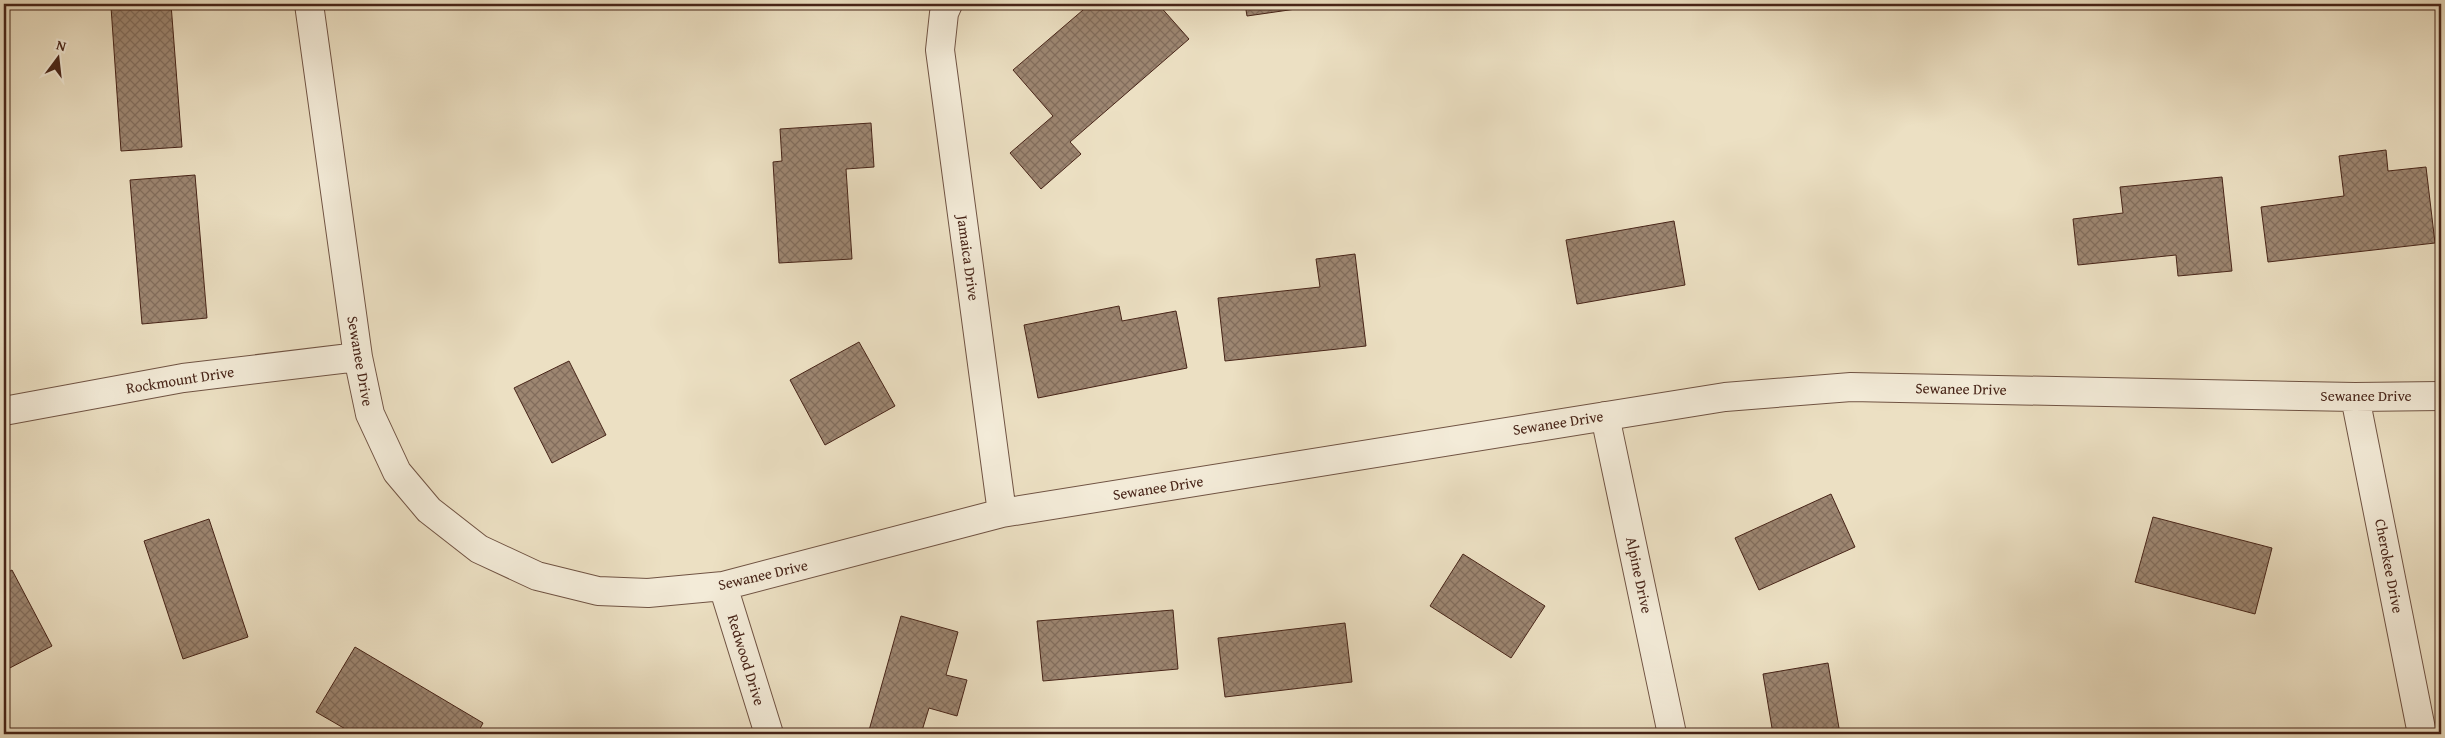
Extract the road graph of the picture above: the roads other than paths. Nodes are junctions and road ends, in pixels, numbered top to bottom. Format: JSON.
{"nodes":[{"id":1,"x":309,"y":4,"type":"edge"},
{"id":2,"x":948,"y":4,"type":"edge"},
{"id":3,"x":358,"y":357,"type":"junction"},
{"id":4,"x":2441,"y":396,"type":"edge"},
{"id":5,"x":2355,"y":397,"type":"junction"},
{"id":6,"x":4,"y":411,"type":"edge"},
{"id":7,"x":1605,"y":416,"type":"junction"},
{"id":8,"x":1002,"y":513,"type":"junction"},
{"id":9,"x":723,"y":586,"type":"junction"},
{"id":10,"x":769,"y":734,"type":"edge"},
{"id":11,"x":1672,"y":734,"type":"edge"},
{"id":12,"x":2422,"y":734,"type":"edge"}],
"edges":[{"from":1,"to":3,"type":"street","name":"Sewanee Drive"},
{"from":2,"to":8,"type":"street","name":"Jamaica Drive"},
{"from":3,"to":6,"type":"street","name":"Rockmount Drive"},
{"from":3,"to":9,"type":"street","name":"Sewanee Drive"},
{"from":4,"to":5,"type":"street","name":"Sewanee Drive"},
{"from":5,"to":7,"type":"street","name":"Sewanee Drive"},
{"from":5,"to":12,"type":"street","name":"Cherokee Drive"},
{"from":7,"to":8,"type":"street","name":"Sewanee Drive"},
{"from":7,"to":11,"type":"street","name":"Alpine Drive"},
{"from":8,"to":9,"type":"street","name":"Sewanee Drive"},
{"from":9,"to":10,"type":"street","name":"Redwood Drive"}]}
